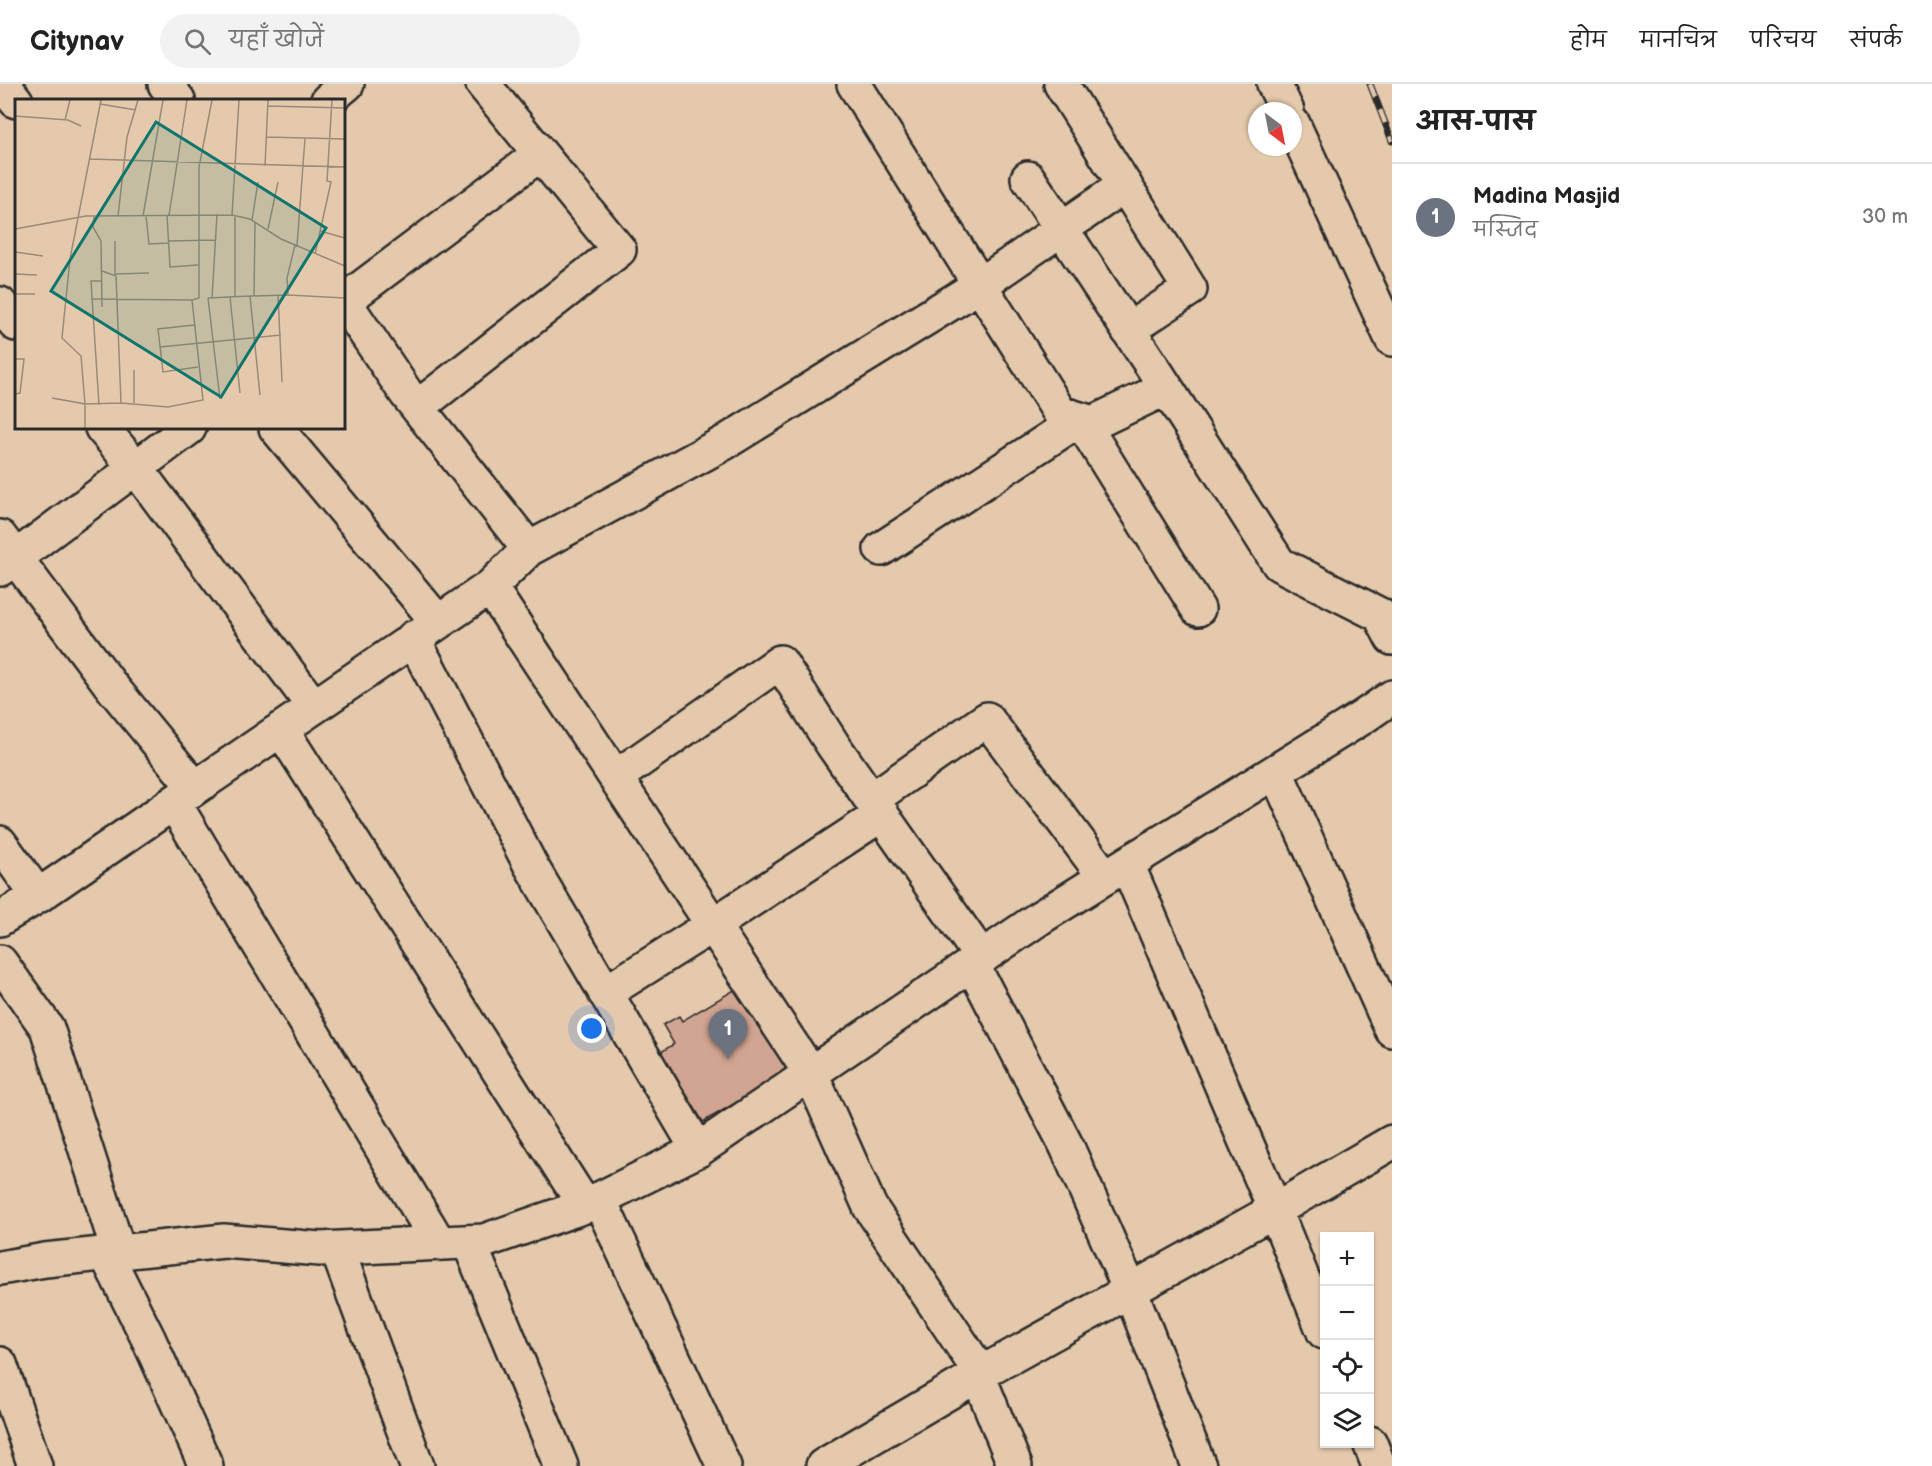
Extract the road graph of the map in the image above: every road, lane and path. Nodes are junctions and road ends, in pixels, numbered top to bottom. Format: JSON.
{"nodes":[{"id":1,"x":3,"y":84,"type":"edge"},
{"id":2,"x":165,"y":84,"type":"edge"},
{"id":3,"x":347,"y":84,"type":"edge"},
{"id":4,"x":483,"y":84,"type":"edge"},
{"id":5,"x":854,"y":84,"type":"edge"},
{"id":6,"x":1061,"y":84,"type":"edge"},
{"id":7,"x":1274,"y":84,"type":"edge"},
{"id":8,"x":177,"y":99,"type":"edge"},
{"id":9,"x":329,"y":99,"type":"edge"},
{"id":10,"x":15,"y":100,"type":"edge"},
{"id":11,"x":1283,"y":102,"type":"edge"},
{"id":12,"x":1302,"y":144,"type":"edge"},
{"id":13,"x":540,"y":154,"type":"junction"},
{"id":14,"x":1028,"y":178,"type":"dead end"},
{"id":15,"x":1125,"y":185,"type":"junction"},
{"id":16,"x":1062,"y":230,"type":"junction"},
{"id":17,"x":980,"y":285,"type":"junction"},
{"id":18,"x":345,"y":300,"type":"edge"},
{"id":19,"x":345,"y":302,"type":"edge"},
{"id":20,"x":0,"y":304,"type":"edge"},
{"id":21,"x":15,"y":323,"type":"edge"},
{"id":22,"x":1128,"y":330,"type":"junction"},
{"id":23,"x":1392,"y":339,"type":"edge"},
{"id":24,"x":1166,"y":388,"type":"junction"},
{"id":25,"x":418,"y":408,"type":"junction"},
{"id":26,"x":1080,"y":419,"type":"junction"},
{"id":27,"x":103,"y":429,"type":"edge"},
{"id":28,"x":188,"y":429,"type":"edge"},
{"id":29,"x":277,"y":429,"type":"edge"},
{"id":30,"x":135,"y":468,"type":"junction"},
{"id":31,"x":529,"y":549,"type":"junction"},
{"id":32,"x":881,"y":549,"type":"dead end"},
{"id":33,"x":5,"y":554,"type":"edge"},
{"id":34,"x":490,"y":587,"type":"junction"},
{"id":35,"x":1198,"y":609,"type":"dead end"},
{"id":36,"x":426,"y":630,"type":"junction"},
{"id":37,"x":1392,"y":638,"type":"edge"},
{"id":38,"x":1392,"y":697,"type":"edge"},
{"id":39,"x":314,"y":707,"type":"junction"},
{"id":40,"x":281,"y":729,"type":"junction"},
{"id":41,"x":1276,"y":772,"type":"junction"},
{"id":42,"x":616,"y":777,"type":"junction"},
{"id":43,"x":185,"y":795,"type":"junction"},
{"id":44,"x":876,"y":807,"type":"junction"},
{"id":45,"x":0,"y":843,"type":"edge"},
{"id":46,"x":1116,"y":870,"type":"junction"},
{"id":47,"x":39,"y":896,"type":"junction"},
{"id":48,"x":0,"y":919,"type":"edge"},
{"id":49,"x":713,"y":925,"type":"junction"},
{"id":50,"x":977,"y":961,"type":"junction"},
{"id":51,"x":0,"y":962,"type":"edge"},
{"id":52,"x":605,"y":993,"type":"junction"},
{"id":53,"x":1392,"y":1030,"type":"edge"},
{"id":54,"x":811,"y":1074,"type":"junction"},
{"id":55,"x":1392,"y":1142,"type":"edge"},
{"id":56,"x":698,"y":1150,"type":"junction"},
{"id":57,"x":592,"y":1202,"type":"junction"},
{"id":58,"x":1275,"y":1210,"type":"junction"},
{"id":59,"x":454,"y":1243,"type":"junction"},
{"id":60,"x":337,"y":1249,"type":"junction"},
{"id":61,"x":113,"y":1253,"type":"junction"},
{"id":62,"x":0,"y":1268,"type":"edge"},
{"id":63,"x":1130,"y":1290,"type":"junction"},
{"id":64,"x":1320,"y":1322,"type":"edge"},
{"id":65,"x":0,"y":1364,"type":"edge"},
{"id":66,"x":978,"y":1375,"type":"junction"},
{"id":67,"x":12,"y":1434,"type":"edge"},
{"id":68,"x":1372,"y":1448,"type":"edge"},
{"id":69,"x":35,"y":1466,"type":"edge"},
{"id":70,"x":206,"y":1466,"type":"edge"},
{"id":71,"x":417,"y":1466,"type":"edge"},
{"id":72,"x":561,"y":1466,"type":"edge"},
{"id":73,"x":724,"y":1466,"type":"edge"},
{"id":74,"x":823,"y":1466,"type":"edge"},
{"id":75,"x":1015,"y":1466,"type":"edge"},
{"id":76,"x":1199,"y":1466,"type":"edge"},
{"id":77,"x":1379,"y":1466,"type":"edge"}],
"edges":[{"from":1,"to":10,"type":"street"},
{"from":2,"to":8,"type":"street"},
{"from":3,"to":9,"type":"street"},
{"from":4,"to":13,"type":"street"},
{"from":5,"to":17,"type":"street"},
{"from":6,"to":15,"type":"street"},
{"from":7,"to":11,"type":"street"},
{"from":12,"to":23,"type":"street"},
{"from":13,"to":18,"type":"street"},
{"from":13,"to":25,"type":"street"},
{"from":14,"to":16,"type":"street"},
{"from":15,"to":16,"type":"street"},
{"from":15,"to":22,"type":"street"},
{"from":16,"to":17,"type":"street"},
{"from":16,"to":22,"type":"street"},
{"from":17,"to":26,"type":"street"},
{"from":17,"to":31,"type":"street"},
{"from":19,"to":25,"type":"street"},
{"from":20,"to":21,"type":"street"},
{"from":22,"to":24,"type":"street"},
{"from":24,"to":26,"type":"street"},
{"from":24,"to":37,"type":"street"},
{"from":25,"to":31,"type":"street"},
{"from":26,"to":32,"type":"street"},
{"from":26,"to":35,"type":"street"},
{"from":27,"to":30,"type":"street"},
{"from":28,"to":30,"type":"street"},
{"from":29,"to":36,"type":"street"},
{"from":30,"to":33,"type":"street"},
{"from":30,"to":39,"type":"street"},
{"from":31,"to":34,"type":"street"},
{"from":33,"to":43,"type":"street"},
{"from":34,"to":36,"type":"street"},
{"from":34,"to":42,"type":"street"},
{"from":36,"to":39,"type":"street"},
{"from":36,"to":52,"type":"street"},
{"from":38,"to":41,"type":"street"},
{"from":39,"to":40,"type":"street"},
{"from":40,"to":43,"type":"street"},
{"from":40,"to":57,"type":"street"},
{"from":41,"to":46,"type":"street"},
{"from":41,"to":53,"type":"street"},
{"from":42,"to":44,"type":"street"},
{"from":42,"to":49,"type":"street"},
{"from":43,"to":47,"type":"street"},
{"from":43,"to":59,"type":"street"},
{"from":44,"to":46,"type":"street"},
{"from":44,"to":49,"type":"street"},
{"from":44,"to":50,"type":"street"},
{"from":45,"to":47,"type":"street"},
{"from":46,"to":50,"type":"street"},
{"from":46,"to":58,"type":"street"},
{"from":47,"to":48,"type":"street"},
{"from":49,"to":52,"type":"street"},
{"from":49,"to":54,"type":"street"},
{"from":50,"to":54,"type":"street"},
{"from":50,"to":63,"type":"street"},
{"from":51,"to":61,"type":"street"},
{"from":52,"to":56,"type":"street"},
{"from":54,"to":56,"type":"street"},
{"from":54,"to":66,"type":"street"},
{"from":55,"to":58,"type":"street"},
{"from":56,"to":57,"type":"street"},
{"from":57,"to":59,"type":"street"},
{"from":57,"to":73,"type":"street"},
{"from":58,"to":63,"type":"street"},
{"from":58,"to":64,"type":"street"},
{"from":59,"to":60,"type":"street"},
{"from":59,"to":72,"type":"street"},
{"from":60,"to":61,"type":"street"},
{"from":60,"to":71,"type":"street"},
{"from":61,"to":62,"type":"street"},
{"from":61,"to":70,"type":"street"},
{"from":63,"to":66,"type":"street"},
{"from":63,"to":76,"type":"street"},
{"from":65,"to":67,"type":"street"},
{"from":66,"to":74,"type":"street"},
{"from":66,"to":75,"type":"street"},
{"from":67,"to":69,"type":"street"},
{"from":68,"to":77,"type":"street"}]}
